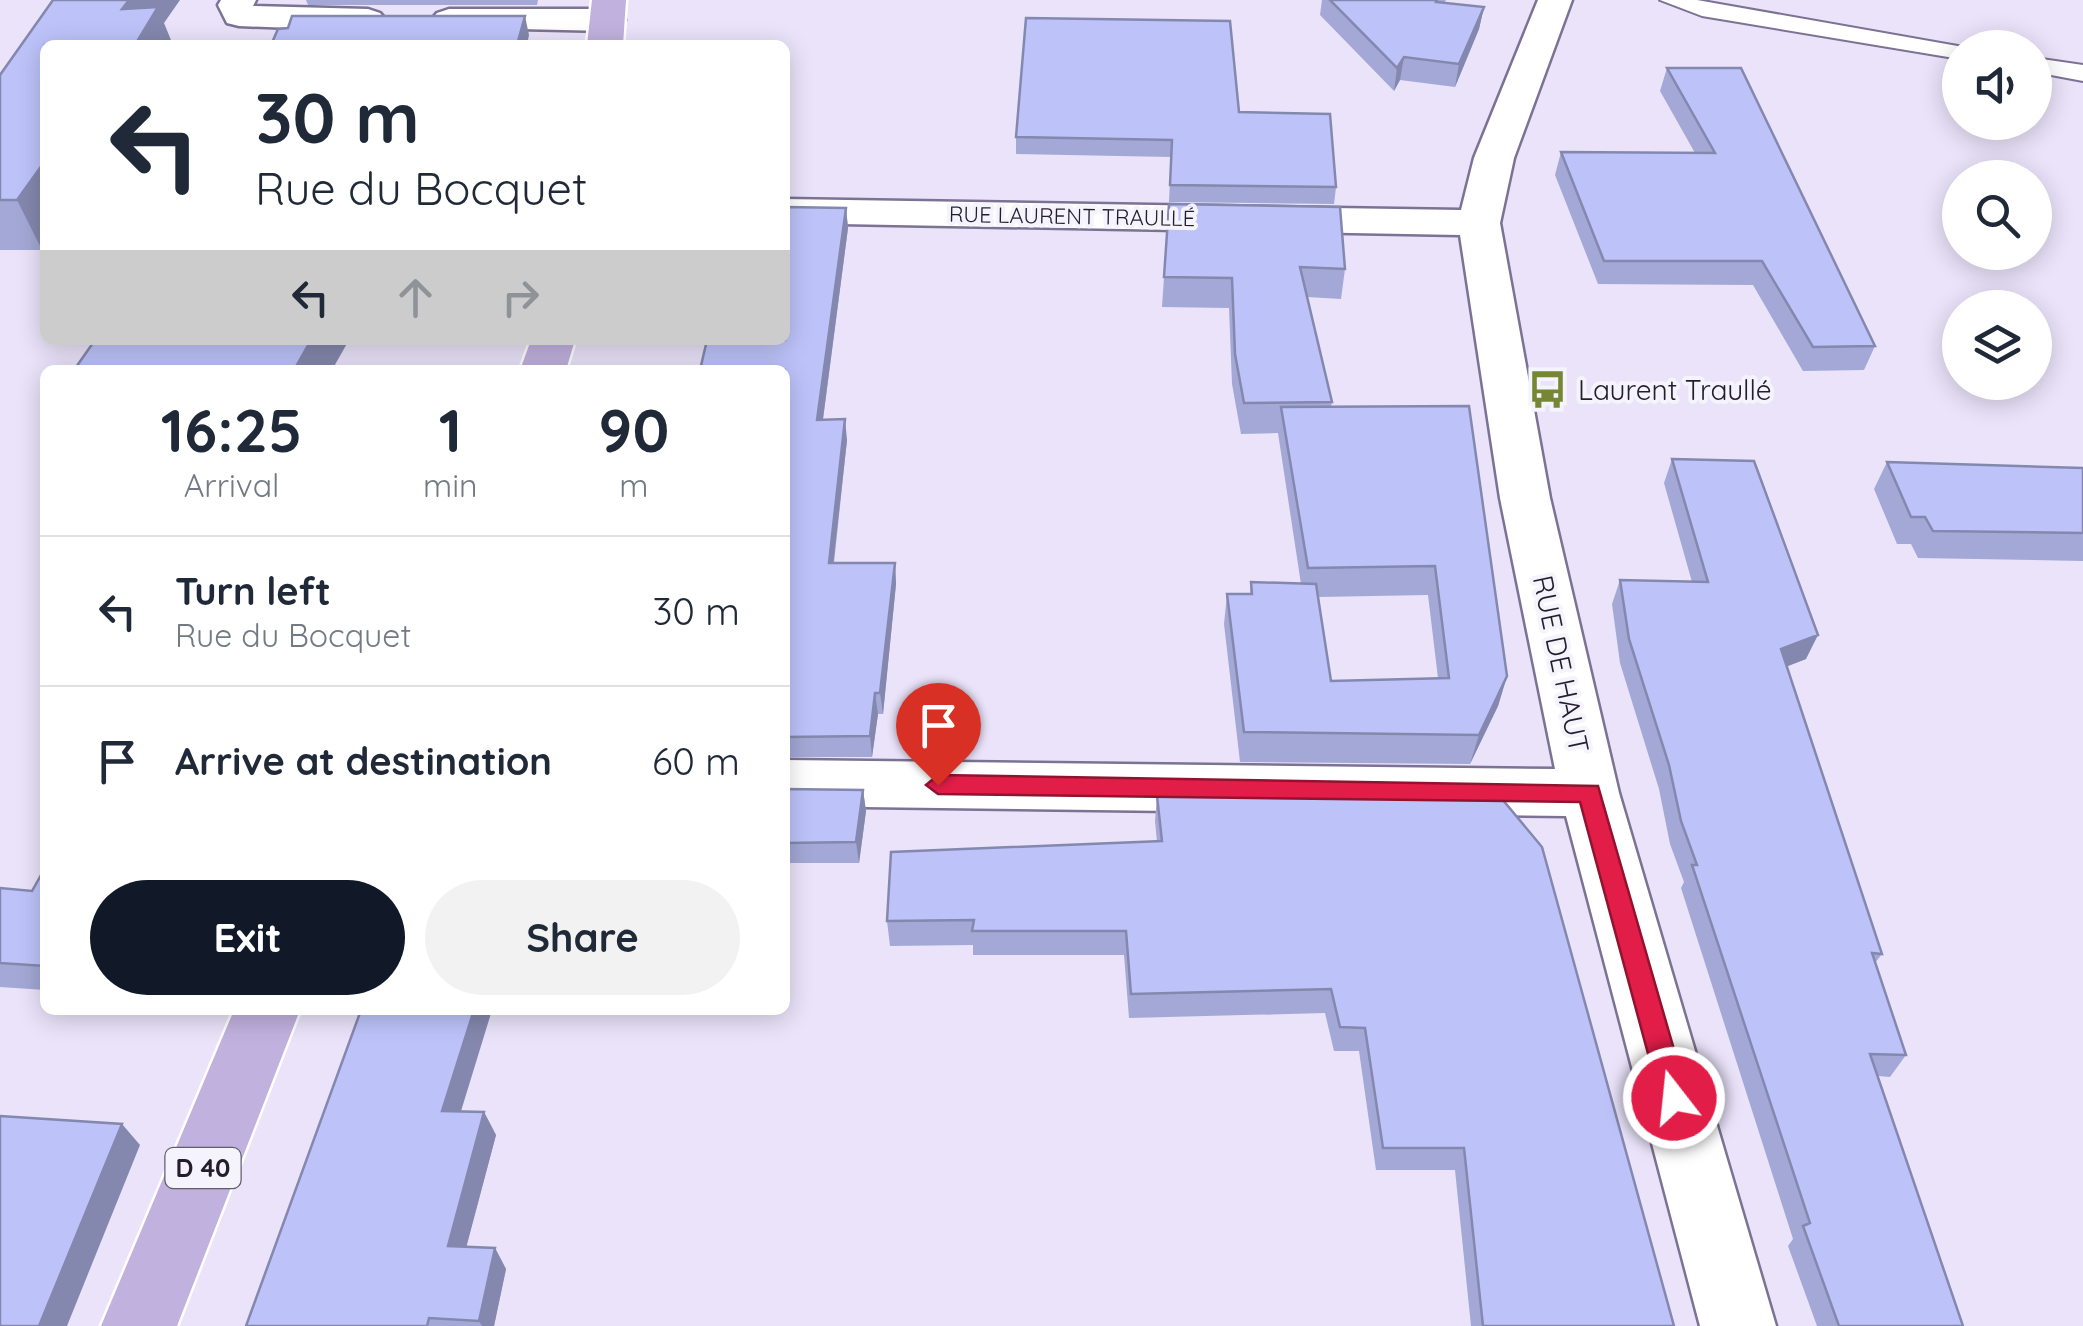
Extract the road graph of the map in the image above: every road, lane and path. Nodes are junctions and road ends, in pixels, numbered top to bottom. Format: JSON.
{"nodes":[{"id":1,"x":239,"y":0,"type":"edge"},
{"id":2,"x":1556,"y":0,"type":"edge"},
{"id":3,"x":1672,"y":0,"type":"edge"},
{"id":4,"x":607,"y":22,"type":"edge"},
{"id":5,"x":1942,"y":49,"type":"edge"},
{"id":6,"x":2052,"y":72,"type":"edge"},
{"id":7,"x":2081,"y":85,"type":"edge"},
{"id":8,"x":790,"y":211,"type":"edge"},
{"id":9,"x":1479,"y":223,"type":"junction"},
{"id":10,"x":790,"y":783,"type":"edge"},
{"id":11,"x":1589,"y":793,"type":"junction"},
{"id":12,"x":265,"y":1015,"type":"edge"},
{"id":13,"x":139,"y":1326,"type":"edge"},
{"id":14,"x":1738,"y":1326,"type":"edge"}],
"edges":[{"from":1,"to":4,"type":"street"},
{"from":2,"to":9,"type":"street","name":"RUE DE HAUT"},
{"from":3,"to":5,"type":"lane"},
{"from":6,"to":7,"type":"lane"},
{"from":8,"to":9,"type":"street","name":"RUE LAURENT TRAULLÉ"},
{"from":9,"to":11,"type":"street","name":"RUE DE HAUT"},
{"from":10,"to":11,"type":"street"},
{"from":11,"to":14,"type":"street","name":"RUE DE HAUT"},
{"from":12,"to":13,"type":"main road","number":"D 40"}]}
